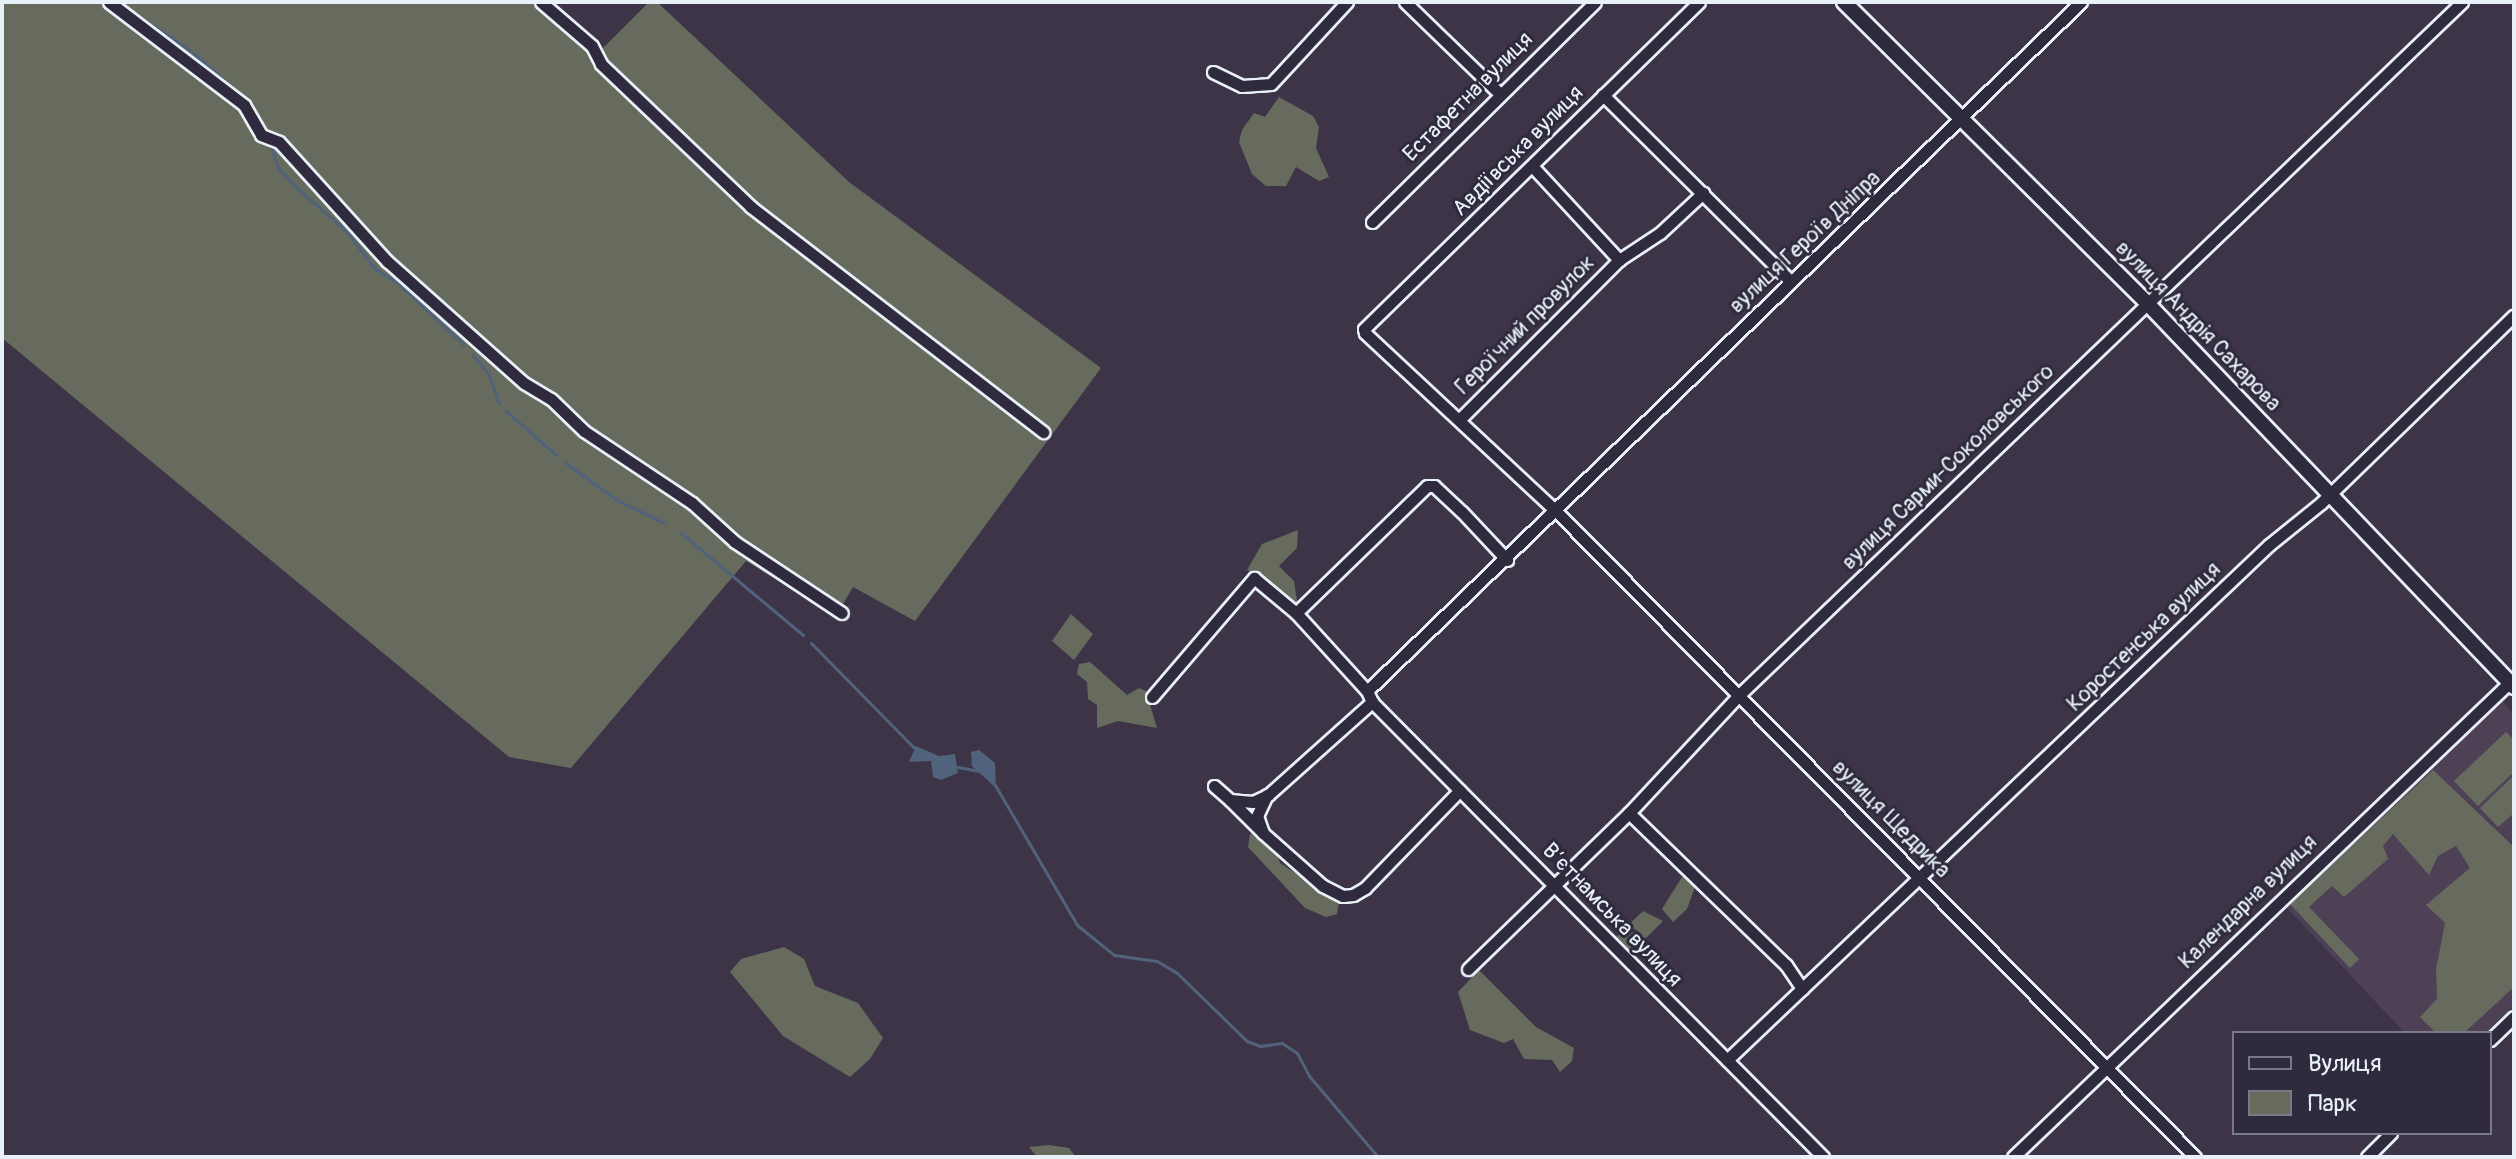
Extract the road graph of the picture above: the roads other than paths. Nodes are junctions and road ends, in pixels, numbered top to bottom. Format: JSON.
{"nodes":[{"id":1,"x":109,"y":2,"type":"edge"},
{"id":2,"x":541,"y":2,"type":"edge"},
{"id":3,"x":1347,"y":2,"type":"edge"},
{"id":4,"x":1405,"y":2,"type":"edge"},
{"id":5,"x":1595,"y":2,"type":"edge"},
{"id":6,"x":1699,"y":2,"type":"edge"},
{"id":7,"x":1844,"y":2,"type":"edge"},
{"id":8,"x":2081,"y":2,"type":"edge"},
{"id":9,"x":2462,"y":2,"type":"edge"},
{"id":10,"x":1213,"y":72,"type":"dead end"},
{"id":11,"x":1498,"y":92,"type":"junction"},
{"id":12,"x":1603,"y":95,"type":"junction"},
{"id":13,"x":1963,"y":120,"type":"junction"},
{"id":14,"x":1533,"y":167,"type":"junction"},
{"id":15,"x":1703,"y":193,"type":"junction"},
{"id":16,"x":1372,"y":222,"type":"dead end"},
{"id":17,"x":1619,"y":260,"type":"junction"},
{"id":18,"x":1791,"y":282,"type":"junction"},
{"id":19,"x":2147,"y":303,"type":"junction"},
{"id":20,"x":2514,"y":315,"type":"edge"},
{"id":21,"x":1460,"y":419,"type":"junction"},
{"id":22,"x":1043,"y":432,"type":"dead end"},
{"id":23,"x":2330,"y":494,"type":"junction"},
{"id":24,"x":1556,"y":511,"type":"junction"},
{"id":25,"x":1507,"y":560,"type":"junction"},
{"id":26,"x":842,"y":613,"type":"dead end"},
{"id":27,"x":1296,"y":613,"type":"junction"},
{"id":28,"x":2513,"y":683,"type":"edge"},
{"id":29,"x":1740,"y":694,"type":"junction"},
{"id":30,"x":1152,"y":697,"type":"dead end"},
{"id":31,"x":1369,"y":697,"type":"junction"},
{"id":32,"x":1214,"y":786,"type":"dead end"},
{"id":33,"x":1460,"y":790,"type":"junction"},
{"id":34,"x":1268,"y":795,"type":"junction"},
{"id":35,"x":1230,"y":800,"type":"junction"},
{"id":36,"x":1629,"y":813,"type":"junction"},
{"id":37,"x":1263,"y":833,"type":"junction"},
{"id":38,"x":1921,"y":878,"type":"junction"},
{"id":39,"x":1554,"y":885,"type":"junction"},
{"id":40,"x":1468,"y":969,"type":"dead end"},
{"id":41,"x":1802,"y":989,"type":"junction"},
{"id":42,"x":2514,"y":1017,"type":"edge"},
{"id":43,"x":2492,"y":1038,"type":"edge"},
{"id":44,"x":1727,"y":1060,"type":"junction"},
{"id":45,"x":2108,"y":1065,"type":"junction"},
{"id":46,"x":2389,"y":1135,"type":"edge"},
{"id":47,"x":1823,"y":1157,"type":"edge"},
{"id":48,"x":2013,"y":1157,"type":"edge"},
{"id":49,"x":2195,"y":1157,"type":"edge"},
{"id":50,"x":2367,"y":1157,"type":"edge"}],
"edges":[{"from":1,"to":26,"type":"street"},
{"from":2,"to":22,"type":"street"},
{"from":3,"to":10,"type":"street"},
{"from":4,"to":11,"type":"street"},
{"from":5,"to":11,"type":"street","name":"Естафетна вулиця"},
{"from":6,"to":12,"type":"street","name":"Авдіївська вулиця"},
{"from":7,"to":13,"type":"main road","name":"вулиця Андрія Сахарова"},
{"from":8,"to":13,"type":"street","name":"вулиця Героїв Дніпра"},
{"from":9,"to":19,"type":"street","name":"вулиця Сарми-Соколовського"},
{"from":11,"to":16,"type":"street","name":"Естафетна вулиця"},
{"from":12,"to":14,"type":"street","name":"Авдіївська вулиця"},
{"from":12,"to":15,"type":"street"},
{"from":13,"to":18,"type":"street","name":"вулиця Героїв Дніпра"},
{"from":13,"to":19,"type":"main road","name":"вулиця Андрія Сахарова"},
{"from":14,"to":17,"type":"street"},
{"from":14,"to":21,"type":"street","name":"Авдіївська вулиця"},
{"from":15,"to":17,"type":"street","name":"Героїчний провулок"},
{"from":15,"to":18,"type":"street"},
{"from":17,"to":21,"type":"street","name":"Героїчний провулок"},
{"from":18,"to":24,"type":"street","name":"вулиця Героїв Дніпра"},
{"from":19,"to":23,"type":"main road","name":"вулиця Андрія Сахарова"},
{"from":19,"to":29,"type":"street","name":"вулиця Сарми-Соколовського"},
{"from":20,"to":23,"type":"street","name":"Коростенська вулиця"},
{"from":21,"to":24,"type":"street"},
{"from":23,"to":28,"type":"main road","name":"вулиця Андрія Сахарова"},
{"from":23,"to":38,"type":"street","name":"Коростенська вулиця"},
{"from":24,"to":25,"type":"street","name":"вулиця Героїв Дніпра"},
{"from":24,"to":29,"type":"street","name":"вулиця Щедрика"},
{"from":25,"to":27,"type":"street"},
{"from":25,"to":31,"type":"street","name":"вулиця Героїв Дніпра"},
{"from":27,"to":30,"type":"street","name":"Вʼєтнамська вулиця"},
{"from":27,"to":31,"type":"street","name":"Вʼєтнамська вулиця"},
{"from":28,"to":45,"type":"street","name":"Календарна вулиця"},
{"from":29,"to":36,"type":"street","name":"вулиця Сарми-Соколовського"},
{"from":29,"to":38,"type":"street","name":"вулиця Щедрика"},
{"from":31,"to":33,"type":"street","name":"Вʼєтнамська вулиця"},
{"from":31,"to":34,"type":"street","name":"вулиця Героїв Дніпра"},
{"from":32,"to":35,"type":"street"},
{"from":33,"to":37,"type":"street"},
{"from":33,"to":39,"type":"street","name":"Вʼєтнамська вулиця"},
{"from":34,"to":35,"type":"street"},
{"from":34,"to":37,"type":"street"},
{"from":35,"to":37,"type":"street"},
{"from":36,"to":39,"type":"street","name":"вулиця Сарми-Соколовського"},
{"from":36,"to":41,"type":"street"},
{"from":38,"to":41,"type":"street","name":"Коростенська вулиця"},
{"from":38,"to":45,"type":"street","name":"вулиця Щедрика"},
{"from":39,"to":40,"type":"street","name":"вулиця Сарми-Соколовського"},
{"from":39,"to":44,"type":"street","name":"Вʼєтнамська вулиця"},
{"from":41,"to":44,"type":"street","name":"Коростенська вулиця"},
{"from":42,"to":43,"type":"street"},
{"from":44,"to":47,"type":"street","name":"Вʼєтнамська вулиця"},
{"from":45,"to":48,"type":"street","name":"Календарна вулиця"},
{"from":45,"to":49,"type":"street","name":"вулиця Щедрика"},
{"from":46,"to":50,"type":"street"}]}
